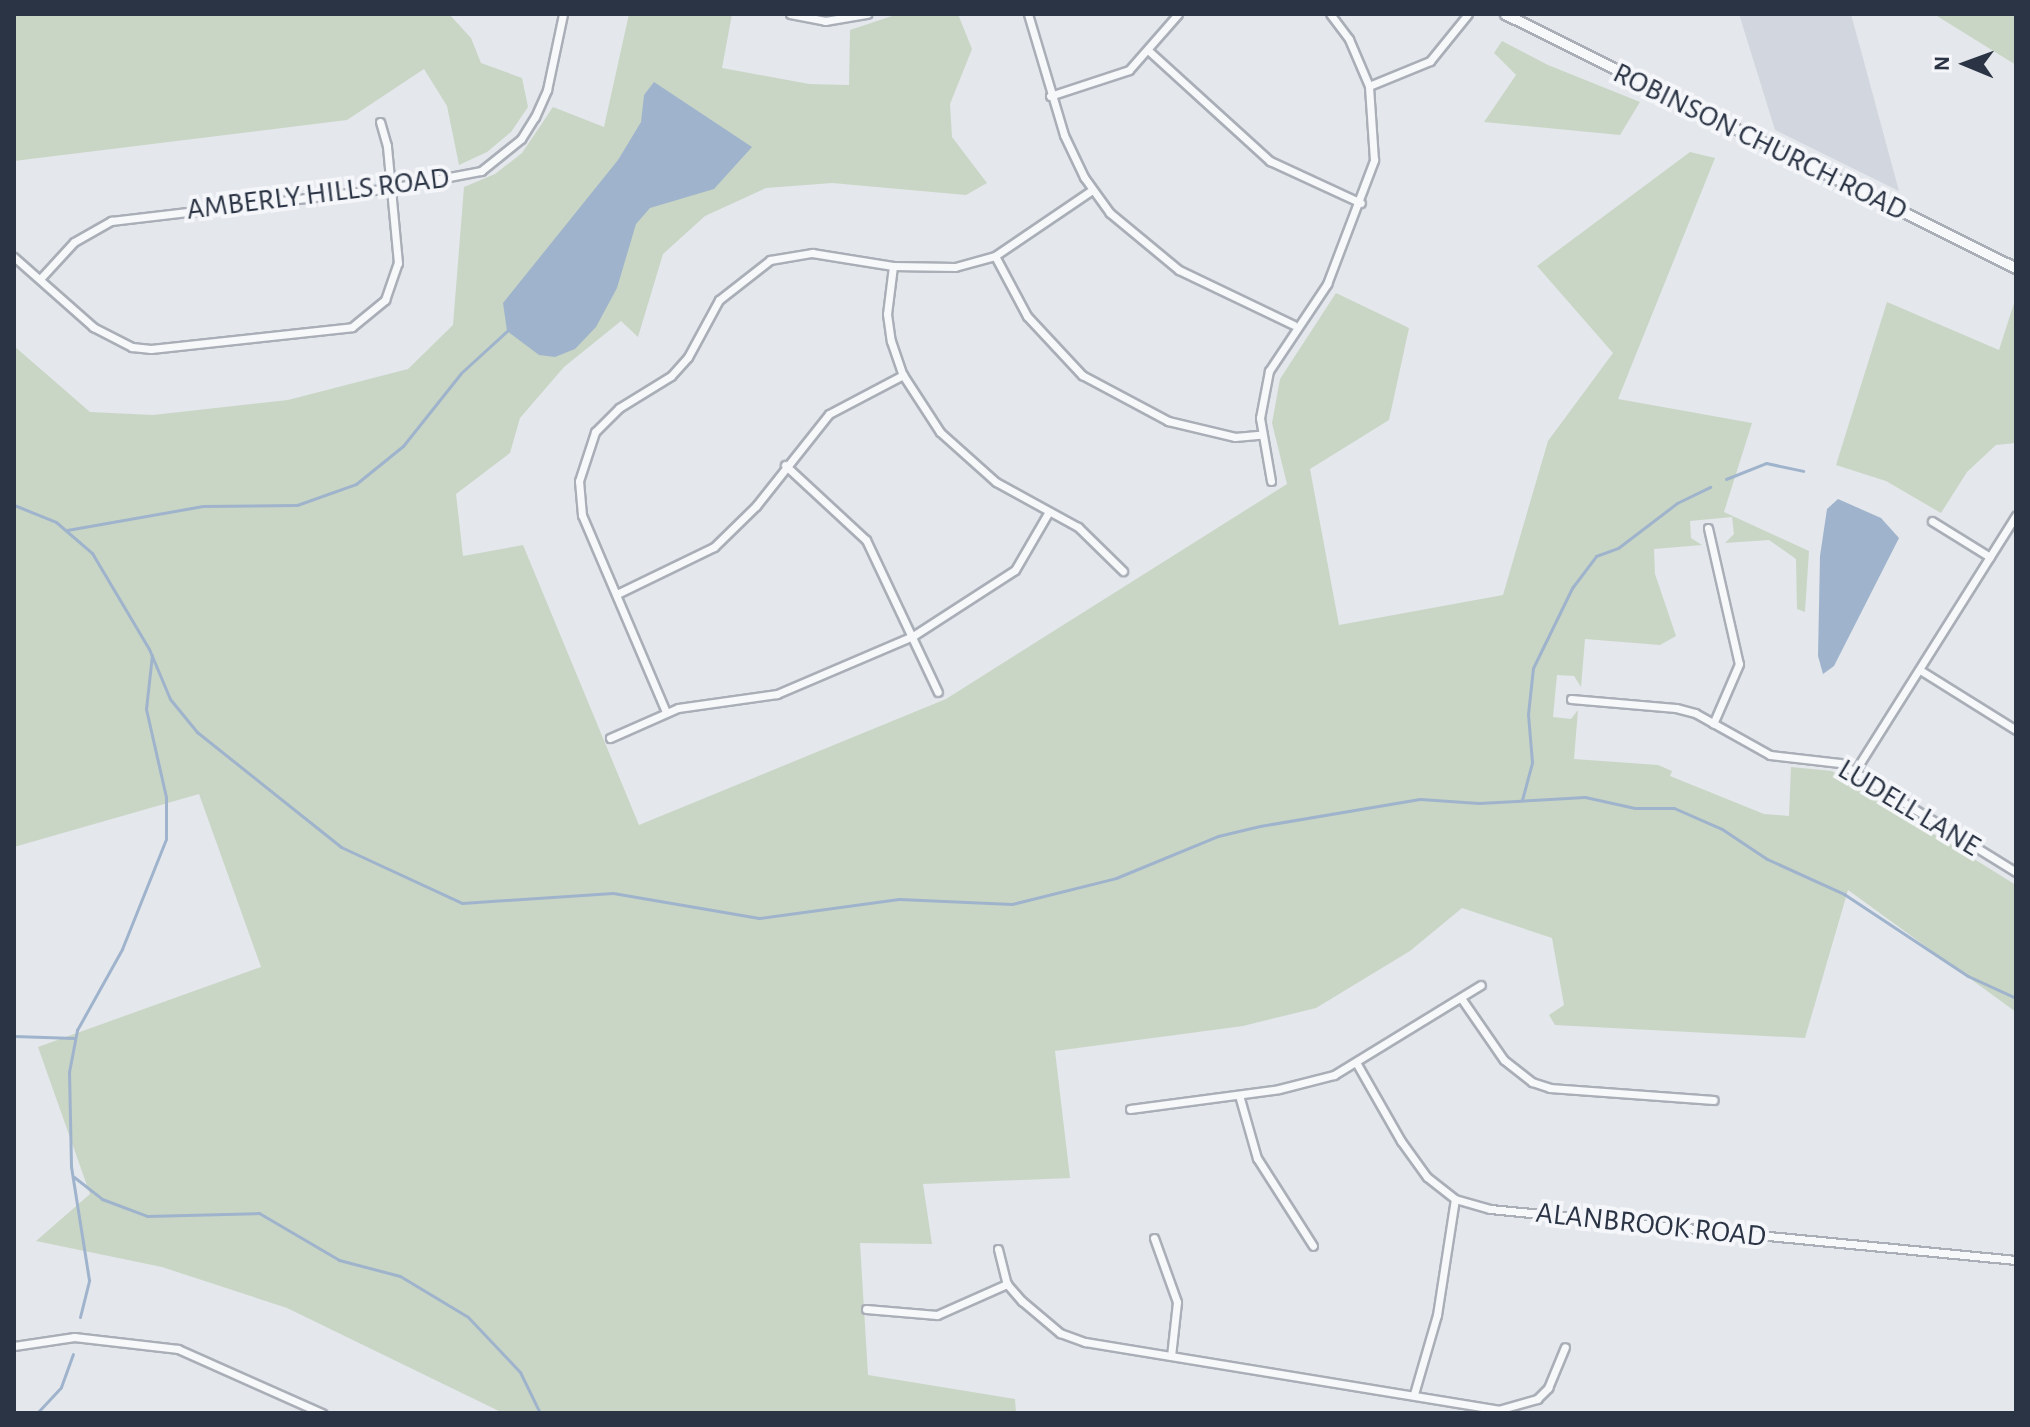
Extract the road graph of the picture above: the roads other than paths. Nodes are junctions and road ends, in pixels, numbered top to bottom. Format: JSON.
{"nodes":[{"id":1,"x":563,"y":14,"type":"edge"},
{"id":2,"x":790,"y":14,"type":"edge"},
{"id":3,"x":867,"y":14,"type":"edge"},
{"id":4,"x":1028,"y":14,"type":"edge"},
{"id":5,"x":1178,"y":14,"type":"edge"},
{"id":6,"x":1330,"y":14,"type":"edge"},
{"id":7,"x":1468,"y":14,"type":"edge"},
{"id":8,"x":1505,"y":14,"type":"edge"},
{"id":9,"x":1149,"y":51,"type":"junction"},
{"id":10,"x":1369,"y":86,"type":"junction"},
{"id":11,"x":1050,"y":96,"type":"junction"},
{"id":12,"x":380,"y":122,"type":"dead end"},
{"id":13,"x":391,"y":188,"type":"junction"},
{"id":14,"x":1092,"y":190,"type":"junction"},
{"id":15,"x":1361,"y":203,"type":"junction"},
{"id":16,"x":995,"y":256,"type":"junction"},
{"id":17,"x":14,"y":257,"type":"edge"},
{"id":18,"x":893,"y":266,"type":"junction"},
{"id":19,"x":2016,"y":268,"type":"edge"},
{"id":20,"x":40,"y":279,"type":"junction"},
{"id":21,"x":1294,"y":325,"type":"junction"},
{"id":22,"x":903,"y":375,"type":"junction"},
{"id":23,"x":1260,"y":435,"type":"junction"},
{"id":24,"x":785,"y":465,"type":"junction"},
{"id":25,"x":1271,"y":481,"type":"dead end"},
{"id":26,"x":1048,"y":513,"type":"junction"},
{"id":27,"x":2016,"y":515,"type":"edge"},
{"id":28,"x":1932,"y":521,"type":"dead end"},
{"id":29,"x":1708,"y":528,"type":"dead end"},
{"id":30,"x":1990,"y":557,"type":"junction"},
{"id":31,"x":1123,"y":571,"type":"dead end"},
{"id":32,"x":617,"y":594,"type":"junction"},
{"id":33,"x":913,"y":636,"type":"junction"},
{"id":34,"x":1920,"y":670,"type":"junction"},
{"id":35,"x":938,"y":692,"type":"dead end"},
{"id":36,"x":1571,"y":699,"type":"dead end"},
{"id":37,"x":666,"y":712,"type":"junction"},
{"id":38,"x":1713,"y":724,"type":"junction"},
{"id":39,"x":2016,"y":730,"type":"edge"},
{"id":40,"x":610,"y":738,"type":"dead end"},
{"id":41,"x":1855,"y":771,"type":"junction"},
{"id":42,"x":2016,"y":872,"type":"edge"},
{"id":43,"x":1481,"y":985,"type":"dead end"},
{"id":44,"x":1461,"y":998,"type":"junction"},
{"id":45,"x":1357,"y":1064,"type":"junction"},
{"id":46,"x":1239,"y":1095,"type":"junction"},
{"id":47,"x":1714,"y":1100,"type":"dead end"},
{"id":48,"x":1130,"y":1109,"type":"dead end"},
{"id":49,"x":1455,"y":1199,"type":"junction"},
{"id":50,"x":1154,"y":1238,"type":"dead end"},
{"id":51,"x":1313,"y":1246,"type":"dead end"},
{"id":52,"x":998,"y":1249,"type":"dead end"},
{"id":53,"x":2016,"y":1260,"type":"edge"},
{"id":54,"x":1007,"y":1284,"type":"junction"},
{"id":55,"x":866,"y":1309,"type":"dead end"},
{"id":56,"x":14,"y":1346,"type":"edge"},
{"id":57,"x":1565,"y":1347,"type":"dead end"},
{"id":58,"x":1171,"y":1356,"type":"junction"},
{"id":59,"x":1414,"y":1394,"type":"junction"},
{"id":60,"x":322,"y":1413,"type":"edge"}],
"edges":[{"from":1,"to":13,"type":"street","name":"AMBERLY HILLS ROAD"},
{"from":2,"to":3,"type":"street"},
{"from":4,"to":11,"type":"street"},
{"from":5,"to":9,"type":"street"},
{"from":6,"to":10,"type":"street"},
{"from":7,"to":10,"type":"street"},
{"from":8,"to":19,"type":"street","name":"ROBINSON CHURCH ROAD"},
{"from":9,"to":11,"type":"street"},
{"from":9,"to":15,"type":"street"},
{"from":10,"to":15,"type":"street"},
{"from":11,"to":14,"type":"street"},
{"from":12,"to":13,"type":"street"},
{"from":13,"to":20,"type":"street","name":"AMBERLY HILLS ROAD"},
{"from":13,"to":20,"type":"street"},
{"from":14,"to":16,"type":"street"},
{"from":14,"to":21,"type":"street"},
{"from":15,"to":21,"type":"street"},
{"from":16,"to":18,"type":"street"},
{"from":16,"to":23,"type":"street"},
{"from":17,"to":20,"type":"street"},
{"from":18,"to":22,"type":"street"},
{"from":18,"to":32,"type":"street"},
{"from":21,"to":23,"type":"street"},
{"from":22,"to":24,"type":"street"},
{"from":22,"to":26,"type":"street"},
{"from":23,"to":25,"type":"street"},
{"from":24,"to":32,"type":"street"},
{"from":24,"to":33,"type":"street"},
{"from":26,"to":31,"type":"street"},
{"from":26,"to":33,"type":"street"},
{"from":27,"to":30,"type":"street"},
{"from":28,"to":30,"type":"street"},
{"from":29,"to":38,"type":"street"},
{"from":30,"to":34,"type":"street"},
{"from":32,"to":37,"type":"street"},
{"from":33,"to":35,"type":"street"},
{"from":33,"to":37,"type":"street"},
{"from":34,"to":39,"type":"street"},
{"from":34,"to":41,"type":"street"},
{"from":36,"to":38,"type":"street","name":"LUDELL LANE"},
{"from":37,"to":40,"type":"street"},
{"from":38,"to":41,"type":"street","name":"LUDELL LANE"},
{"from":41,"to":42,"type":"street","name":"LUDELL LANE"},
{"from":43,"to":44,"type":"street"},
{"from":44,"to":45,"type":"street"},
{"from":44,"to":47,"type":"street"},
{"from":45,"to":46,"type":"street"},
{"from":45,"to":49,"type":"street","name":"ALANBROOK ROAD"},
{"from":46,"to":48,"type":"street"},
{"from":46,"to":51,"type":"street"},
{"from":49,"to":53,"type":"street","name":"ALANBROOK ROAD"},
{"from":49,"to":59,"type":"street"},
{"from":50,"to":58,"type":"street"},
{"from":52,"to":54,"type":"street"},
{"from":54,"to":55,"type":"street"},
{"from":54,"to":58,"type":"street"},
{"from":56,"to":60,"type":"street"},
{"from":57,"to":59,"type":"street"},
{"from":58,"to":59,"type":"street"}]}
